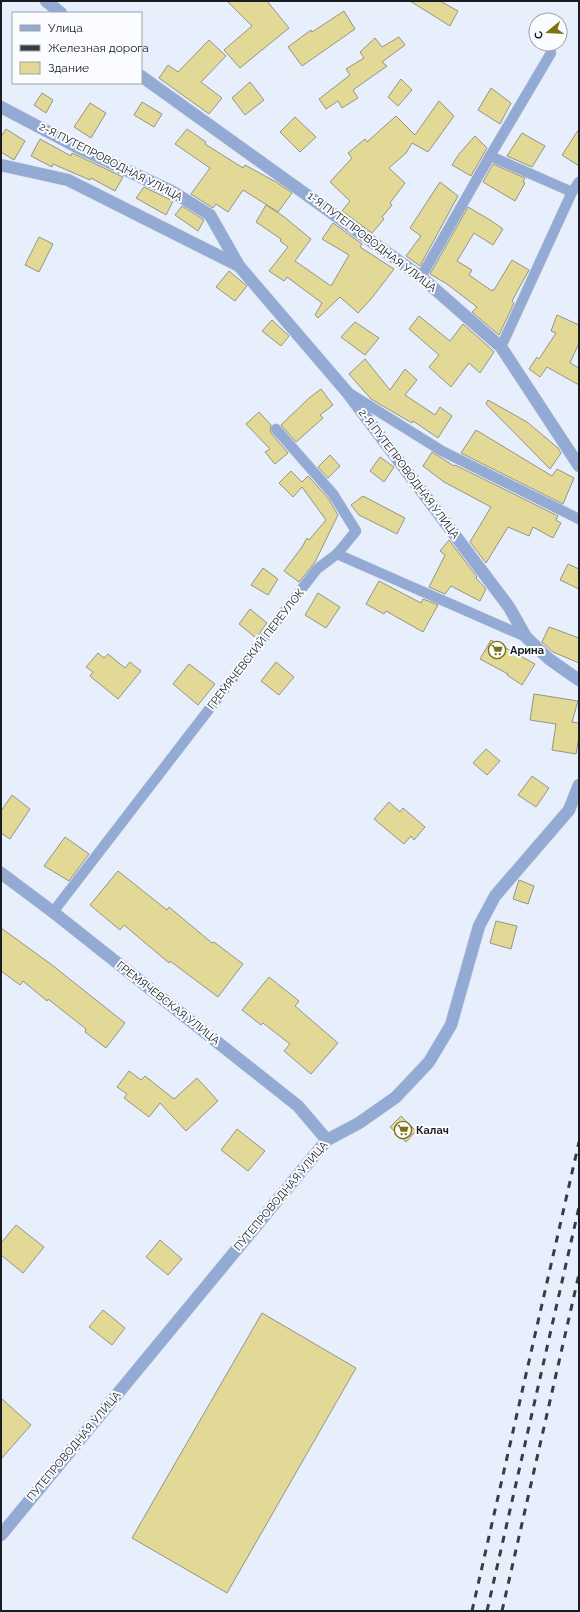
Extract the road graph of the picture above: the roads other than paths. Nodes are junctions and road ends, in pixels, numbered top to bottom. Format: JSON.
{"nodes":[{"id":1,"x":46,"y":1,"type":"edge"},
{"id":2,"x":60,"y":12,"type":"edge"},
{"id":3,"x":551,"y":53,"type":"dead end"},
{"id":4,"x":142,"y":77,"type":"edge"},
{"id":5,"x":1,"y":107,"type":"edge"},
{"id":6,"x":490,"y":156,"type":"junction"},
{"id":7,"x":1,"y":165,"type":"edge"},
{"id":8,"x":579,"y":182,"type":"edge"},
{"id":9,"x":572,"y":192,"type":"junction"},
{"id":10,"x":239,"y":266,"type":"junction"},
{"id":11,"x":421,"y":277,"type":"junction"},
{"id":12,"x":502,"y":347,"type":"junction"},
{"id":13,"x":347,"y":392,"type":"junction"},
{"id":14,"x":276,"y":429,"type":"dead end"},
{"id":15,"x":579,"y":466,"type":"edge"},
{"id":16,"x":579,"y":519,"type":"edge"},
{"id":17,"x":337,"y":554,"type":"junction"},
{"id":18,"x":526,"y":636,"type":"junction"},
{"id":19,"x":579,"y":680,"type":"edge"},
{"id":20,"x":579,"y":785,"type":"edge"},
{"id":21,"x":1,"y":873,"type":"edge"},
{"id":22,"x":53,"y":912,"type":"junction"},
{"id":23,"x":327,"y":1140,"type":"junction"},
{"id":24,"x":5,"y":1520,"type":"edge"},
{"id":25,"x":1,"y":1535,"type":"edge"}],
"edges":[{"from":1,"to":2,"type":"street"},
{"from":3,"to":6,"type":"lane"},
{"from":4,"to":11,"type":"street","name":"1-Я ПУТЕПРОВОДНАЯ УЛИЦА"},
{"from":5,"to":10,"type":"street","name":"2-Я ПУТЕПРОВОДНАЯ УЛИЦА"},
{"from":6,"to":9,"type":"lane"},
{"from":6,"to":11,"type":"lane"},
{"from":7,"to":10,"type":"street","name":"2-Я ПУТЕПРОВОДНАЯ УЛИЦА"},
{"from":8,"to":9,"type":"lane"},
{"from":9,"to":12,"type":"lane"},
{"from":10,"to":13,"type":"street","name":"2-Я ПУТЕПРОВОДНАЯ УЛИЦА"},
{"from":11,"to":12,"type":"street","name":"1-Я ПУТЕПРОВОДНАЯ УЛИЦА"},
{"from":12,"to":15,"type":"street","name":"1-Я ПУТЕПРОВОДНАЯ УЛИЦА"},
{"from":13,"to":16,"type":"lane"},
{"from":13,"to":18,"type":"street","name":"2-Я ПУТЕПРОВОДНАЯ УЛИЦА"},
{"from":14,"to":17,"type":"lane","name":"ГРЕМЯЧЕВСКИЙ ПЕРЕУЛОК"},
{"from":17,"to":18,"type":"lane"},
{"from":17,"to":22,"type":"lane","name":"ГРЕМЯЧЕВСКИЙ ПЕРЕУЛОК"},
{"from":18,"to":19,"type":"street","name":"2-Я ПУТЕПРОВОДНАЯ УЛИЦА"},
{"from":20,"to":23,"type":"street","name":"ПУТЕПРОВОДНАЯ УЛИЦА"},
{"from":21,"to":22,"type":"street","name":"ГРЕМЯЧЕВСКАЯ УЛИЦА"},
{"from":22,"to":23,"type":"street","name":"ГРЕМЯЧЕВСКАЯ УЛИЦА"},
{"from":23,"to":24,"type":"street","name":"ПУТЕПРОВОДНАЯ УЛИЦА"},
{"from":24,"to":25,"type":"street","name":"ПУТЕПРОВОДНАЯ УЛИЦА"}]}
